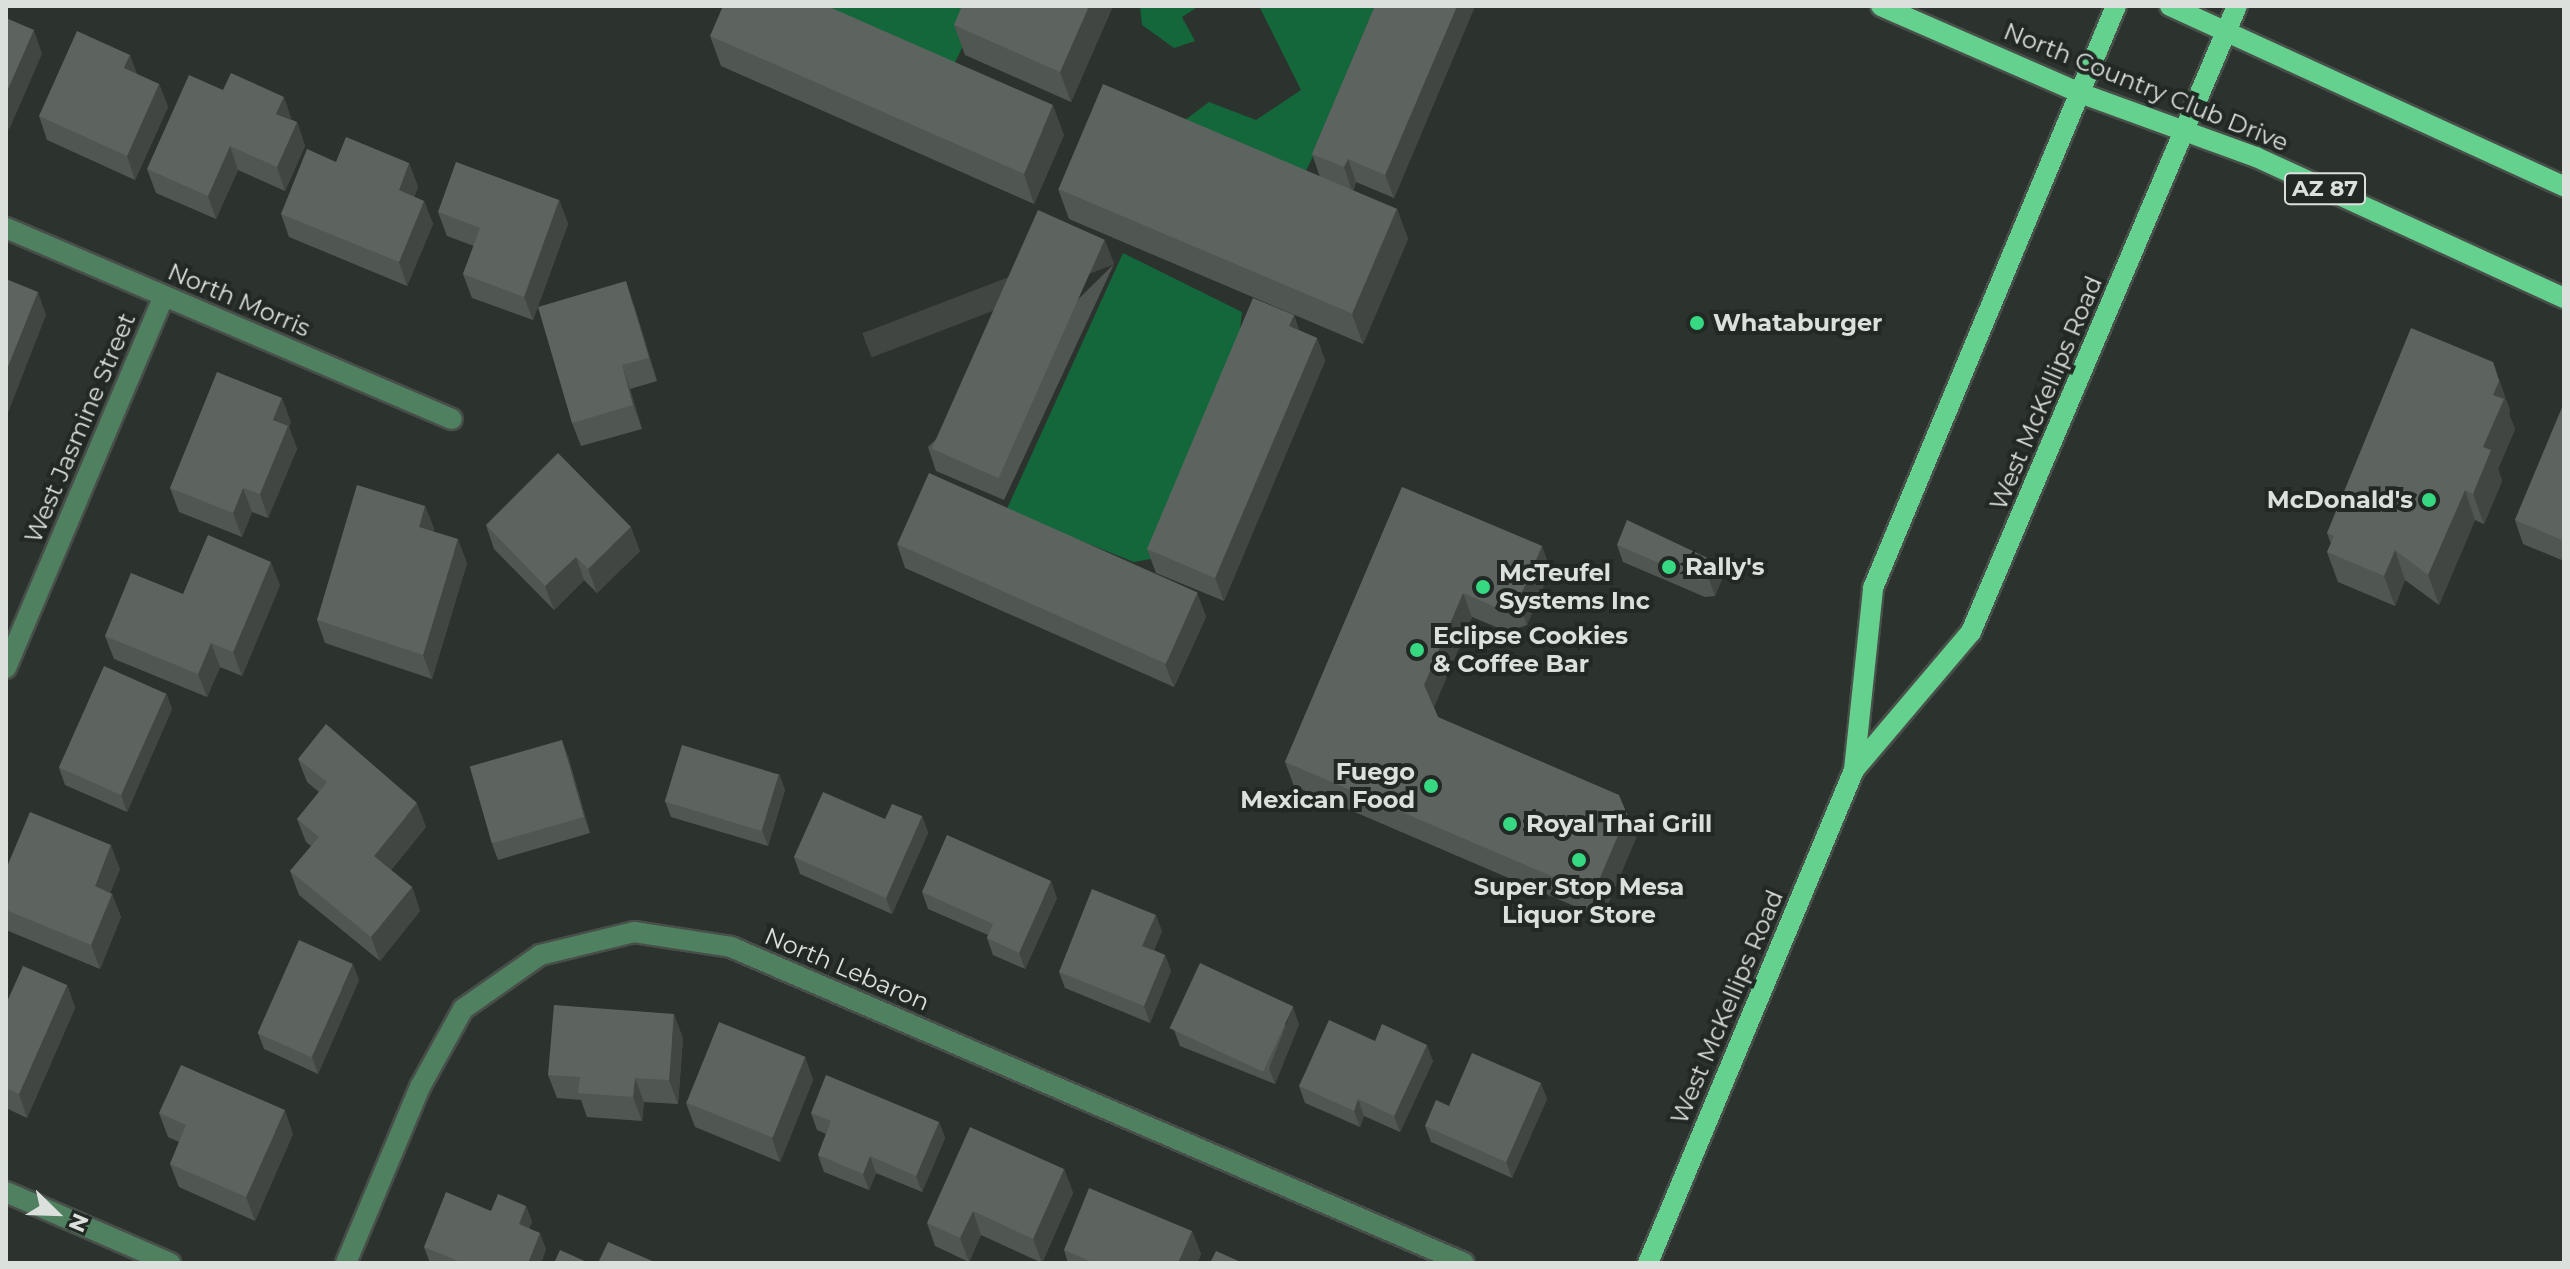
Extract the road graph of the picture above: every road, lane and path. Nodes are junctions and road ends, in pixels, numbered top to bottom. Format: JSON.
{"nodes":[{"id":1,"x":1881,"y":6,"type":"edge"},
{"id":2,"x":2116,"y":6,"type":"edge"},
{"id":3,"x":2170,"y":6,"type":"edge"},
{"id":4,"x":2237,"y":6,"type":"edge"},
{"id":5,"x":2226,"y":31,"type":"junction"},
{"id":6,"x":2080,"y":93,"type":"junction"},
{"id":7,"x":2184,"y":134,"type":"junction"},
{"id":8,"x":2564,"y":186,"type":"edge"},
{"id":9,"x":6,"y":228,"type":"edge"},
{"id":10,"x":164,"y":296,"type":"junction"},
{"id":11,"x":2564,"y":298,"type":"edge"},
{"id":12,"x":452,"y":419,"type":"dead end"},
{"id":13,"x":6,"y":668,"type":"edge"},
{"id":14,"x":1854,"y":770,"type":"junction"},
{"id":15,"x":6,"y":1192,"type":"edge"},
{"id":16,"x":170,"y":1263,"type":"edge"},
{"id":17,"x":346,"y":1263,"type":"edge"},
{"id":18,"x":1464,"y":1263,"type":"edge"},
{"id":19,"x":1648,"y":1263,"type":"edge"}],
"edges":[{"from":1,"to":6,"type":"main road","name":"North Country Club Drive","number":"AZ 87"},
{"from":2,"to":6,"type":"main road","name":"West McKellips Road"},
{"from":3,"to":5,"type":"main road"},
{"from":4,"to":5,"type":"main road","name":"West McKellips Road"},
{"from":5,"to":7,"type":"main road","name":"West McKellips Road"},
{"from":5,"to":8,"type":"main road"},
{"from":6,"to":7,"type":"main road","name":"North Country Club Drive","number":"AZ 87"},
{"from":6,"to":14,"type":"main road","name":"West McKellips Road"},
{"from":7,"to":11,"type":"main road","name":"North Country Club Drive","number":"AZ 87"},
{"from":7,"to":14,"type":"main road","name":"West McKellips Road"},
{"from":9,"to":10,"type":"street","name":"North Morris"},
{"from":10,"to":12,"type":"street","name":"North Morris"},
{"from":10,"to":13,"type":"street","name":"West Jasmine Street"},
{"from":14,"to":19,"type":"main road","name":"West McKellips Road"},
{"from":15,"to":16,"type":"street"},
{"from":17,"to":18,"type":"street","name":"North Lebaron"}]}
